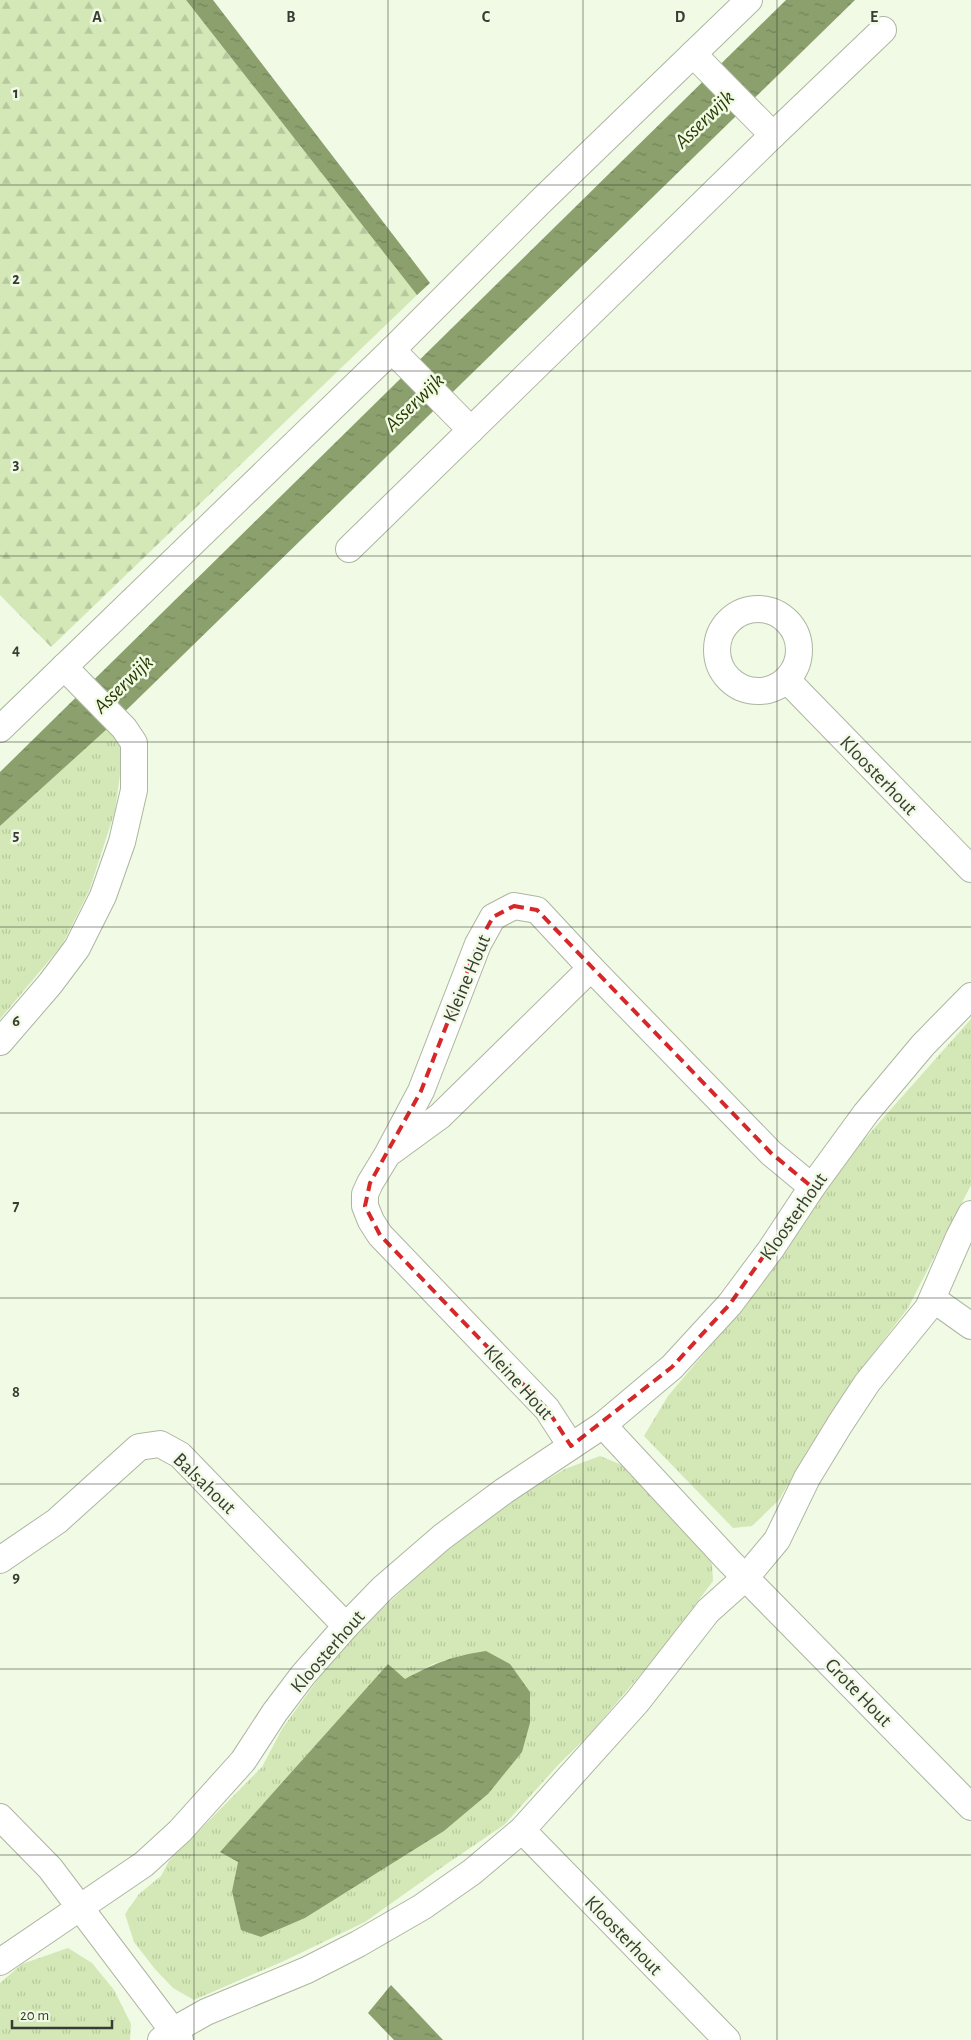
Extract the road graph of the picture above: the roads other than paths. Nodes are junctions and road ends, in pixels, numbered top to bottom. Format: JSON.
{"nodes":[{"id":1,"x":749,"y":0,"type":"edge"},
{"id":2,"x":884,"y":30,"type":"dead end"},
{"id":3,"x":693,"y":54,"type":"junction"},
{"id":4,"x":773,"y":135,"type":"junction"},
{"id":5,"x":400,"y":358,"type":"junction"},
{"id":6,"x":471,"y":430,"type":"junction"},
{"id":7,"x":349,"y":549,"type":"dead end"},
{"id":8,"x":72,"y":675,"type":"junction"},
{"id":9,"x":787,"y":680,"type":"dead end"},
{"id":10,"x":0,"y":729,"type":"edge"},
{"id":11,"x":971,"y":869,"type":"edge"},
{"id":12,"x":591,"y":968,"type":"junction"},
{"id":13,"x":971,"y":996,"type":"edge"},
{"id":14,"x":0,"y":1042,"type":"edge"},
{"id":15,"x":388,"y":1155,"type":"junction"},
{"id":16,"x":812,"y":1187,"type":"junction"},
{"id":17,"x":971,"y":1214,"type":"edge"},
{"id":18,"x":933,"y":1299,"type":"junction"},
{"id":19,"x":971,"y":1326,"type":"edge"},
{"id":20,"x":603,"y":1425,"type":"junction"},
{"id":21,"x":571,"y":1446,"type":"junction"},
{"id":22,"x":0,"y":1560,"type":"edge"},
{"id":23,"x":746,"y":1577,"type":"junction"},
{"id":24,"x":346,"y":1626,"type":"junction"},
{"id":25,"x":971,"y":1808,"type":"edge"},
{"id":26,"x":0,"y":1817,"type":"edge"},
{"id":27,"x":522,"y":1830,"type":"junction"},
{"id":28,"x":80,"y":1906,"type":"junction"},
{"id":29,"x":0,"y":1962,"type":"edge"},
{"id":30,"x":171,"y":2037,"type":"edge"},
{"id":31,"x":727,"y":2040,"type":"edge"}],
"edges":[{"from":1,"to":3,"type":"street"},
{"from":2,"to":4,"type":"street"},
{"from":3,"to":4,"type":"street"},
{"from":3,"to":5,"type":"street"},
{"from":4,"to":6,"type":"street"},
{"from":5,"to":6,"type":"street"},
{"from":5,"to":8,"type":"street"},
{"from":6,"to":7,"type":"street"},
{"from":8,"to":10,"type":"street"},
{"from":8,"to":14,"type":"street"},
{"from":9,"to":11,"type":"street","name":"Kloosterhout"},
{"from":12,"to":15,"type":"street","name":"Kleine Hout"},
{"from":12,"to":15,"type":"street","name":"Kleine Hout"},
{"from":12,"to":16,"type":"street","name":"Kleine Hout"},
{"from":13,"to":16,"type":"street","name":"Kloosterhout"},
{"from":15,"to":21,"type":"street","name":"Kleine Hout"},
{"from":16,"to":20,"type":"street","name":"Kloosterhout"},
{"from":17,"to":18,"type":"street"},
{"from":18,"to":19,"type":"street"},
{"from":18,"to":23,"type":"street"},
{"from":20,"to":21,"type":"street","name":"Kloosterhout"},
{"from":20,"to":23,"type":"street"},
{"from":21,"to":24,"type":"street","name":"Kloosterhout"},
{"from":22,"to":24,"type":"street","name":"Balsahout"},
{"from":23,"to":25,"type":"street","name":"Grote Hout"},
{"from":23,"to":27,"type":"street"},
{"from":24,"to":28,"type":"street","name":"Kloosterhout"},
{"from":26,"to":28,"type":"street"},
{"from":27,"to":30,"type":"street"},
{"from":27,"to":31,"type":"street","name":"Kloosterhout"},
{"from":28,"to":29,"type":"street","name":"Kloosterhout"},
{"from":28,"to":30,"type":"street"}]}
